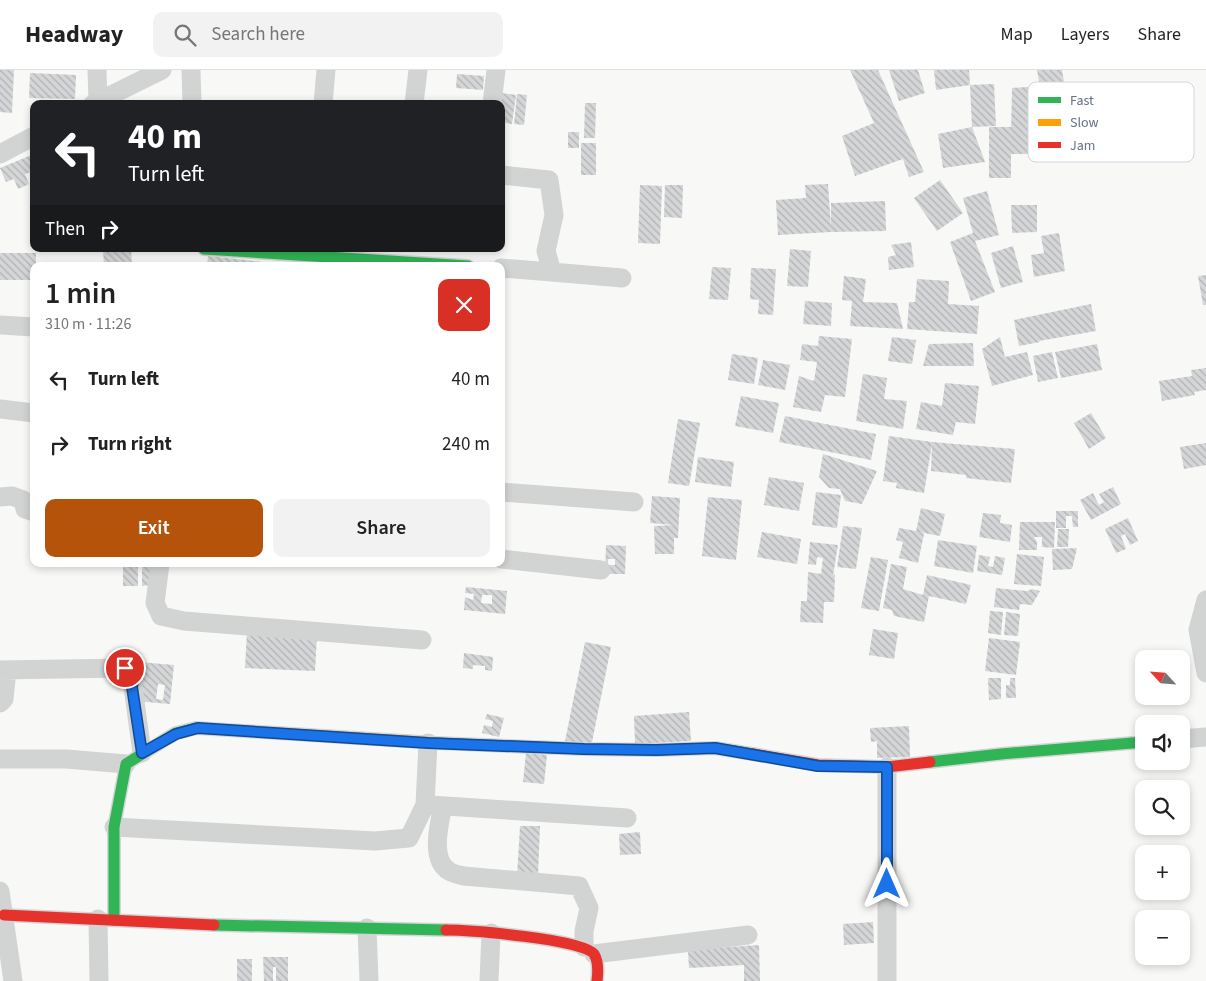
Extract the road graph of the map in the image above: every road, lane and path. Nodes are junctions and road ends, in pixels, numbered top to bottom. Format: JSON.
{"nodes":[{"id":1,"x":97,"y":70,"type":"edge"},
{"id":2,"x":162,"y":70,"type":"edge"},
{"id":3,"x":191,"y":70,"type":"edge"},
{"id":4,"x":326,"y":70,"type":"edge"},
{"id":5,"x":418,"y":70,"type":"edge"},
{"id":6,"x":496,"y":70,"type":"edge"},
{"id":7,"x":95,"y":100,"type":"edge"},
{"id":8,"x":99,"y":100,"type":"edge"},
{"id":9,"x":192,"y":100,"type":"edge"},
{"id":10,"x":323,"y":100,"type":"edge"},
{"id":11,"x":414,"y":100,"type":"edge"},
{"id":12,"x":492,"y":100,"type":"edge"},
{"id":13,"x":30,"y":138,"type":"edge"},
{"id":14,"x":0,"y":154,"type":"edge"},
{"id":15,"x":505,"y":175,"type":"edge"},
{"id":16,"x":251,"y":252,"type":"edge"},
{"id":17,"x":406,"y":262,"type":"edge"},
{"id":18,"x":505,"y":268,"type":"edge"},
{"id":19,"x":552,"y":272,"type":"junction"},
{"id":20,"x":622,"y":278,"type":"dead end"},
{"id":21,"x":0,"y":325,"type":"edge"},
{"id":22,"x":30,"y":326,"type":"edge"},
{"id":23,"x":0,"y":409,"type":"edge"},
{"id":24,"x":30,"y":413,"type":"edge"},
{"id":25,"x":505,"y":492,"type":"edge"},
{"id":26,"x":0,"y":497,"type":"edge"},
{"id":27,"x":634,"y":502,"type":"dead end"},
{"id":28,"x":30,"y":511,"type":"edge"},
{"id":29,"x":505,"y":559,"type":"edge"},
{"id":30,"x":160,"y":567,"type":"edge"},
{"id":31,"x":601,"y":570,"type":"dead end"},
{"id":32,"x":1206,"y":600,"type":"edge"},
{"id":33,"x":422,"y":640,"type":"dead end"},
{"id":34,"x":1203,"y":643,"type":"edge"},
{"id":35,"x":4,"y":670,"type":"edge"},
{"id":36,"x":1206,"y":673,"type":"edge"},
{"id":37,"x":0,"y":703,"type":"edge"},
{"id":38,"x":1206,"y":737,"type":"edge"},
{"id":39,"x":1190,"y":738,"type":"edge"},
{"id":40,"x":428,"y":743,"type":"junction"},
{"id":41,"x":1135,"y":743,"type":"edge"},
{"id":42,"x":142,"y":753,"type":"junction"},
{"id":43,"x":0,"y":759,"type":"edge"},
{"id":44,"x":126,"y":764,"type":"junction"},
{"id":45,"x":887,"y":767,"type":"junction"},
{"id":46,"x":434,"y":805,"type":"junction"},
{"id":47,"x":627,"y":818,"type":"dead end"},
{"id":48,"x":114,"y":826,"type":"junction"},
{"id":49,"x":0,"y":891,"type":"edge"},
{"id":50,"x":4,"y":915,"type":"junction"},
{"id":51,"x":106,"y":920,"type":"junction"},
{"id":52,"x":367,"y":928,"type":"junction"},
{"id":53,"x":491,"y":933,"type":"junction"},
{"id":54,"x":748,"y":935,"type":"dead end"},
{"id":55,"x":589,"y":951,"type":"junction"},
{"id":56,"x":13,"y":981,"type":"edge"},
{"id":57,"x":99,"y":981,"type":"edge"},
{"id":58,"x":369,"y":981,"type":"edge"},
{"id":59,"x":489,"y":981,"type":"edge"},
{"id":60,"x":597,"y":981,"type":"edge"},
{"id":61,"x":887,"y":981,"type":"edge"}],
"edges":[{"from":1,"to":7,"type":"street"},
{"from":2,"to":8,"type":"street"},
{"from":3,"to":9,"type":"street"},
{"from":4,"to":10,"type":"street"},
{"from":5,"to":11,"type":"street"},
{"from":6,"to":12,"type":"street"},
{"from":13,"to":14,"type":"street"},
{"from":15,"to":19,"type":"street"},
{"from":16,"to":17,"type":"street"},
{"from":18,"to":19,"type":"street"},
{"from":19,"to":20,"type":"street"},
{"from":21,"to":22,"type":"street"},
{"from":23,"to":24,"type":"street"},
{"from":25,"to":27,"type":"street"},
{"from":26,"to":28,"type":"street"},
{"from":29,"to":31,"type":"street"},
{"from":30,"to":33,"type":"street"},
{"from":32,"to":34,"type":"street"},
{"from":34,"to":36,"type":"street"},
{"from":35,"to":37,"type":"street"},
{"from":35,"to":42,"type":"street"},
{"from":38,"to":39,"type":"street"},
{"from":40,"to":42,"type":"street"},
{"from":40,"to":45,"type":"street"},
{"from":40,"to":46,"type":"street"},
{"from":41,"to":45,"type":"street"},
{"from":42,"to":44,"type":"street"},
{"from":43,"to":44,"type":"street"},
{"from":44,"to":48,"type":"street"},
{"from":45,"to":61,"type":"street"},
{"from":46,"to":47,"type":"street"},
{"from":46,"to":48,"type":"street"},
{"from":46,"to":55,"type":"street"},
{"from":48,"to":51,"type":"street"},
{"from":49,"to":50,"type":"street"},
{"from":50,"to":51,"type":"street"},
{"from":50,"to":56,"type":"street"},
{"from":51,"to":52,"type":"street"},
{"from":51,"to":57,"type":"street"},
{"from":52,"to":53,"type":"street"},
{"from":52,"to":58,"type":"street"},
{"from":53,"to":55,"type":"street"},
{"from":53,"to":59,"type":"street"},
{"from":54,"to":55,"type":"street"},
{"from":55,"to":60,"type":"street"}]}
